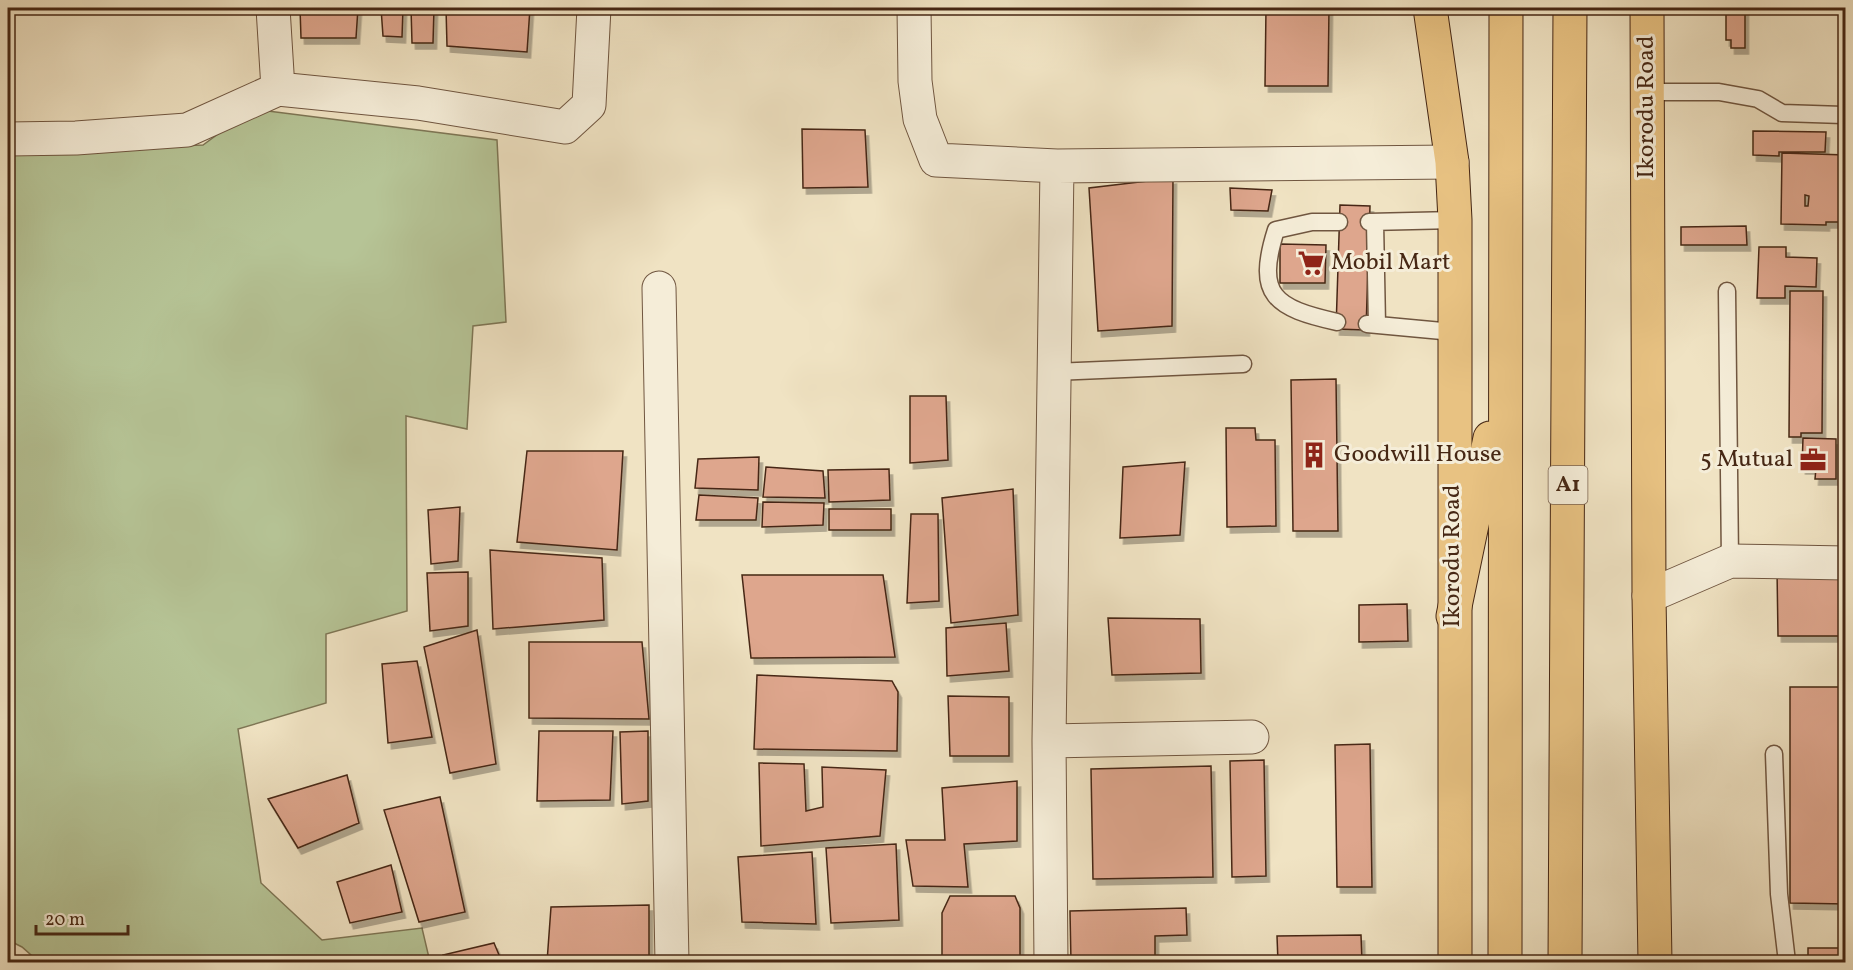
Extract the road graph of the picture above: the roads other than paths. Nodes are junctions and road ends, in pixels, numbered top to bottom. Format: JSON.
{"nodes":[{"id":1,"x":273,"y":8,"type":"edge"},
{"id":2,"x":594,"y":8,"type":"edge"},
{"id":3,"x":914,"y":8,"type":"edge"},
{"id":4,"x":1430,"y":8,"type":"edge"},
{"id":5,"x":1506,"y":8,"type":"edge"},
{"id":6,"x":1570,"y":8,"type":"edge"},
{"id":7,"x":1647,"y":8,"type":"edge"},
{"id":8,"x":278,"y":89,"type":"junction"},
{"id":9,"x":1647,"y":92,"type":"junction"},
{"id":10,"x":1843,"y":115,"type":"dead end"},
{"id":11,"x":8,"y":139,"type":"edge"},
{"id":12,"x":1452,"y":162,"type":"junction"},
{"id":13,"x":1057,"y":166,"type":"junction"},
{"id":14,"x":1455,"y":220,"type":"junction"},
{"id":15,"x":1339,"y":222,"type":"dead end"},
{"id":16,"x":660,"y":288,"type":"dead end"},
{"id":17,"x":1727,"y":291,"type":"dead end"},
{"id":18,"x":1336,"y":322,"type":"dead end"},
{"id":19,"x":1454,"y":332,"type":"junction"},
{"id":20,"x":1243,"y":364,"type":"dead end"},
{"id":21,"x":1054,"y":372,"type":"junction"},
{"id":22,"x":1504,"y":372,"type":"junction"},
{"id":23,"x":1730,"y":561,"type":"junction"},
{"id":24,"x":1845,"y":563,"type":"edge"},
{"id":25,"x":1649,"y":596,"type":"junction"},
{"id":26,"x":1453,"y":616,"type":"junction"},
{"id":27,"x":1252,"y":737,"type":"dead end"},
{"id":28,"x":1049,"y":741,"type":"junction"},
{"id":29,"x":1774,"y":753,"type":"dead end"},
{"id":30,"x":672,"y":963,"type":"edge"},
{"id":31,"x":1051,"y":963,"type":"edge"},
{"id":32,"x":1455,"y":963,"type":"edge"},
{"id":33,"x":1505,"y":963,"type":"edge"},
{"id":34,"x":1565,"y":963,"type":"edge"},
{"id":35,"x":1655,"y":963,"type":"edge"},
{"id":36,"x":1787,"y":963,"type":"edge"}],
"edges":[{"from":1,"to":8,"type":"street"},
{"from":2,"to":8,"type":"street"},
{"from":3,"to":13,"type":"street"},
{"from":4,"to":12,"type":"main road","name":"Ikorodu Road"},
{"from":5,"to":22,"type":"main road"},
{"from":6,"to":34,"type":"main road","number":"A1"},
{"from":7,"to":9,"type":"main road","name":"Ikorodu Road"},
{"from":8,"to":11,"type":"street"},
{"from":9,"to":10,"type":"lane"},
{"from":9,"to":25,"type":"main road","name":"Ikorodu Road"},
{"from":12,"to":13,"type":"street"},
{"from":12,"to":14,"type":"main road","name":"Ikorodu Road"},
{"from":13,"to":21,"type":"street"},
{"from":14,"to":19,"type":"main road","name":"Ikorodu Road"},
{"from":14,"to":19,"type":"lane"},
{"from":15,"to":18,"type":"lane"},
{"from":16,"to":30,"type":"street"},
{"from":17,"to":23,"type":"lane"},
{"from":19,"to":26,"type":"main road","name":"Ikorodu Road"},
{"from":20,"to":21,"type":"lane"},
{"from":21,"to":28,"type":"street"},
{"from":22,"to":26,"type":"main road"},
{"from":22,"to":33,"type":"main road"},
{"from":23,"to":24,"type":"street"},
{"from":23,"to":25,"type":"street"},
{"from":25,"to":35,"type":"main road","name":"Ikorodu Road"},
{"from":26,"to":32,"type":"main road","name":"Ikorodu Road"},
{"from":27,"to":28,"type":"street"},
{"from":28,"to":31,"type":"street"},
{"from":29,"to":36,"type":"lane"}]}
